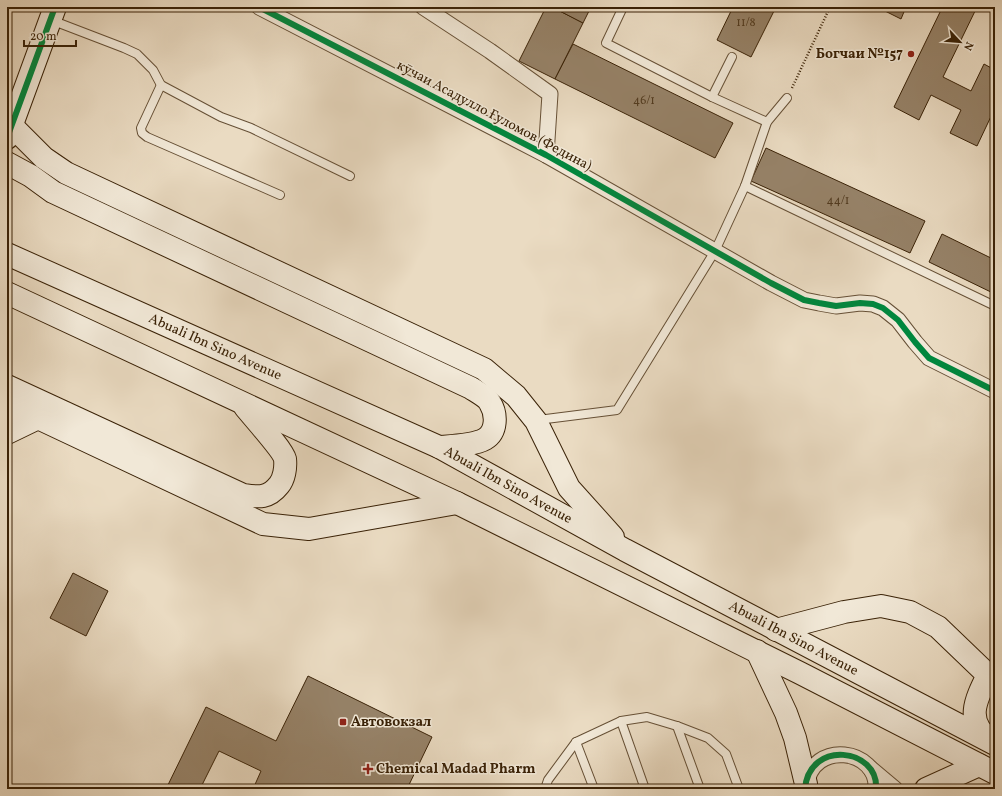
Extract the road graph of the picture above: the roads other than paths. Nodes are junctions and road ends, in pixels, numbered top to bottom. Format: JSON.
{"nodes":[{"id":1,"x":259,"y":7,"type":"edge"},
{"id":2,"x":423,"y":7,"type":"edge"},
{"id":3,"x":623,"y":7,"type":"edge"},
{"id":4,"x":53,"y":13,"type":"edge"},
{"id":5,"x":732,"y":57,"type":"dead end"},
{"id":6,"x":161,"y":85,"type":"junction"},
{"id":7,"x":712,"y":97,"type":"junction"},
{"id":8,"x":787,"y":98,"type":"road end"},
{"id":9,"x":767,"y":122,"type":"junction"},
{"id":10,"x":9,"y":132,"type":"edge"},
{"id":11,"x":546,"y":155,"type":"junction"},
{"id":12,"x":7,"y":163,"type":"edge"},
{"id":13,"x":350,"y":176,"type":"dead end"},
{"id":14,"x":745,"y":186,"type":"junction"},
{"id":15,"x":280,"y":195,"type":"dead end"},
{"id":16,"x":715,"y":251,"type":"junction"},
{"id":17,"x":7,"y":254,"type":"edge"},
{"id":18,"x":7,"y":293,"type":"edge"},
{"id":19,"x":995,"y":306,"type":"edge"},
{"id":20,"x":7,"y":386,"type":"edge"},
{"id":21,"x":995,"y":391,"type":"edge"},
{"id":22,"x":240,"y":402,"type":"junction"},
{"id":23,"x":7,"y":406,"type":"edge"},
{"id":24,"x":38,"y":418,"type":"junction"},
{"id":25,"x":536,"y":421,"type":"junction"},
{"id":26,"x":7,"y":433,"type":"edge"},
{"id":27,"x":439,"y":447,"type":"junction"},
{"id":28,"x":457,"y":503,"type":"junction"},
{"id":29,"x":625,"y":550,"type":"junction"},
{"id":30,"x":776,"y":630,"type":"junction"},
{"id":31,"x":757,"y":652,"type":"junction"},
{"id":32,"x":991,"y":678,"type":"edge"},
{"id":33,"x":621,"y":721,"type":"junction"},
{"id":34,"x":677,"y":726,"type":"junction"},
{"id":35,"x":576,"y":742,"type":"junction"},
{"id":36,"x":995,"y":744,"type":"edge"},
{"id":37,"x":866,"y":765,"type":"junction"},
{"id":38,"x":987,"y":769,"type":"edge"},
{"id":39,"x":806,"y":786,"type":"edge"},
{"id":40,"x":545,"y":789,"type":"edge"},
{"id":41,"x":594,"y":789,"type":"edge"},
{"id":42,"x":645,"y":789,"type":"edge"},
{"id":43,"x":700,"y":789,"type":"edge"},
{"id":44,"x":740,"y":789,"type":"edge"},
{"id":45,"x":876,"y":789,"type":"edge"},
{"id":46,"x":895,"y":789,"type":"edge"},
{"id":47,"x":926,"y":789,"type":"edge"},
{"id":48,"x":944,"y":789,"type":"edge"}],
"edges":[{"from":1,"to":11,"type":"street","name":"кӯчаи Асадулло Ғуломов (Федина)"},
{"from":2,"to":11,"type":"street"},
{"from":3,"to":7,"type":"lane"},
{"from":4,"to":6,"type":"lane"},
{"from":4,"to":10,"type":"main road"},
{"from":5,"to":7,"type":"lane"},
{"from":6,"to":13,"type":"lane"},
{"from":6,"to":15,"type":"lane"},
{"from":7,"to":9,"type":"lane"},
{"from":8,"to":9,"type":"lane"},
{"from":9,"to":14,"type":"lane"},
{"from":10,"to":25,"type":"main road"},
{"from":11,"to":16,"type":"street","name":"кӯчаи Асадулло Ғуломов (Федина)"},
{"from":12,"to":27,"type":"main road"},
{"from":14,"to":16,"type":"lane"},
{"from":14,"to":19,"type":"lane"},
{"from":16,"to":21,"type":"street","name":"кӯчаи Асадулло Ғуломов (Федина)"},
{"from":16,"to":25,"type":"lane"},
{"from":17,"to":27,"type":"main road","name":"Abuali Ibn Sino Avenue"},
{"from":18,"to":22,"type":"main road","name":"Abuali Ibn Sino Avenue"},
{"from":20,"to":22,"type":"main road"},
{"from":22,"to":28,"type":"main road","name":"Abuali Ibn Sino Avenue"},
{"from":23,"to":24,"type":"main road"},
{"from":24,"to":26,"type":"main road"},
{"from":24,"to":28,"type":"main road"},
{"from":25,"to":29,"type":"main road"},
{"from":27,"to":29,"type":"main road","name":"Abuali Ibn Sino Avenue"},
{"from":28,"to":31,"type":"main road","name":"Abuali Ibn Sino Avenue"},
{"from":29,"to":30,"type":"main road","name":"Abuali Ibn Sino Avenue"},
{"from":30,"to":32,"type":"main road"},
{"from":30,"to":36,"type":"main road","name":"Abuali Ibn Sino Avenue"},
{"from":31,"to":38,"type":"main road","name":"Abuali Ibn Sino Avenue"},
{"from":31,"to":39,"type":"main road"},
{"from":32,"to":36,"type":"main road"},
{"from":33,"to":34,"type":"lane"},
{"from":33,"to":35,"type":"lane"},
{"from":33,"to":42,"type":"lane"},
{"from":34,"to":43,"type":"lane"},
{"from":34,"to":44,"type":"lane"},
{"from":35,"to":40,"type":"lane"},
{"from":35,"to":41,"type":"lane"},
{"from":37,"to":39,"type":"street"},
{"from":37,"to":45,"type":"street"},
{"from":37,"to":46,"type":"street"},
{"from":38,"to":47,"type":"main road"},
{"from":38,"to":48,"type":"main road"}]}
